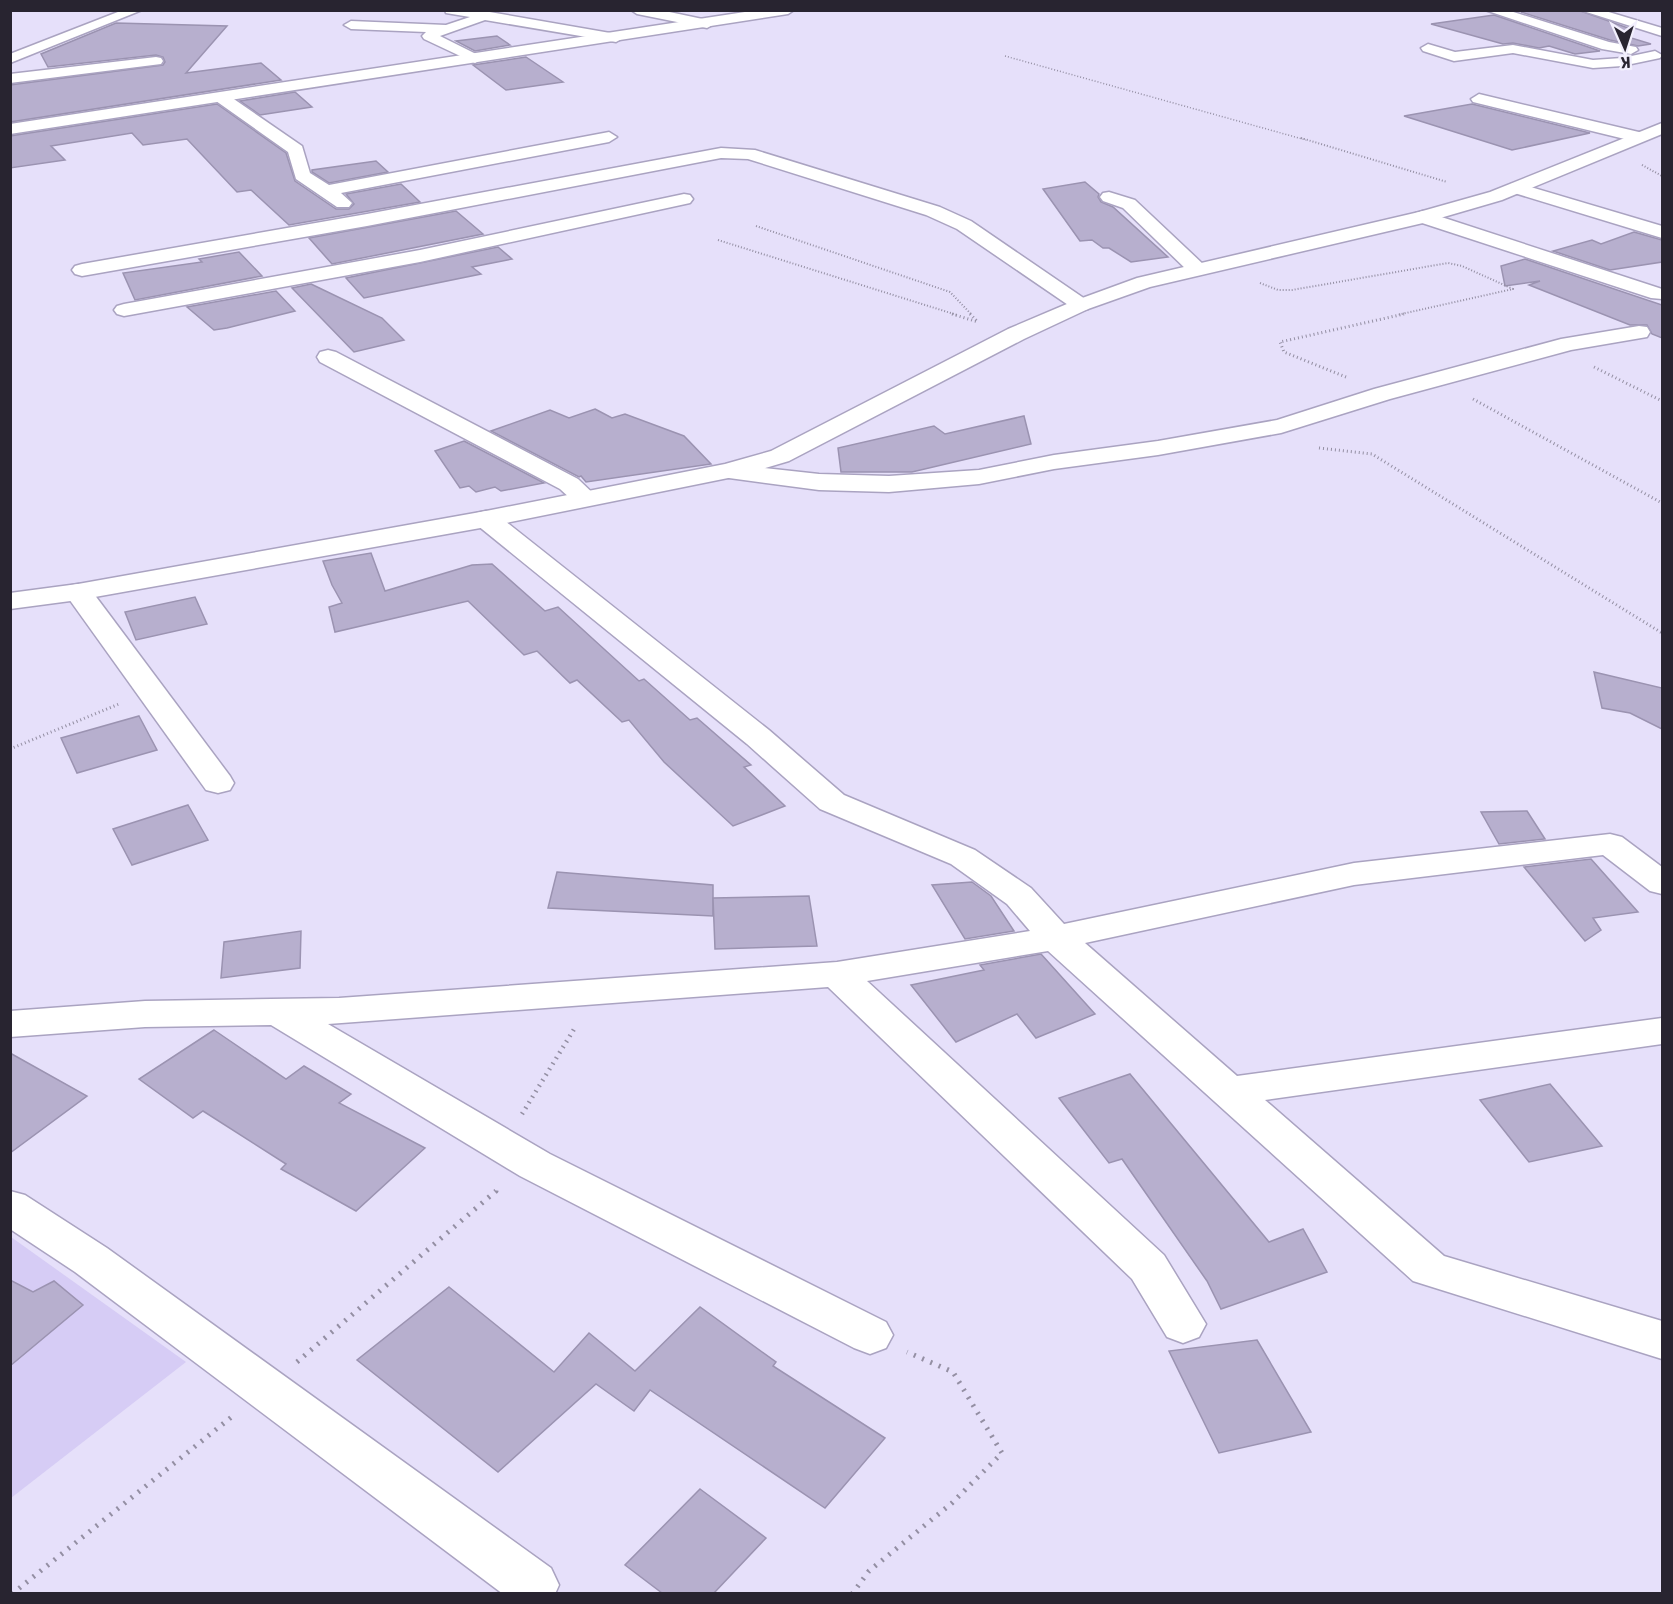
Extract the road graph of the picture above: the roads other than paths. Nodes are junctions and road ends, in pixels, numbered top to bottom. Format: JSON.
{"nodes":[{"id":1,"x":135,"y":10,"type":"edge"},
{"id":2,"x":451,"y":10,"type":"edge"},
{"id":3,"x":637,"y":10,"type":"edge"},
{"id":4,"x":1530,"y":10,"type":"edge"},
{"id":5,"x":1586,"y":10,"type":"edge"},
{"id":6,"x":786,"y":11,"type":"edge"},
{"id":7,"x":1497,"y":12,"type":"edge"},
{"id":8,"x":486,"y":17,"type":"junction"},
{"id":9,"x":707,"y":24,"type":"junction"},
{"id":10,"x":351,"y":25,"type":"dead end"},
{"id":11,"x":447,"y":29,"type":"junction"},
{"id":12,"x":1662,"y":32,"type":"edge"},
{"id":13,"x":616,"y":38,"type":"junction"},
{"id":14,"x":1428,"y":48,"type":"dead end"},
{"id":15,"x":1659,"y":55,"type":"edge"},
{"id":16,"x":475,"y":59,"type":"junction"},
{"id":17,"x":10,"y":60,"type":"edge"},
{"id":18,"x":156,"y":61,"type":"dead end"},
{"id":19,"x":10,"y":78,"type":"edge"},
{"id":20,"x":222,"y":98,"type":"junction"},
{"id":21,"x":1479,"y":99,"type":"dead end"},
{"id":22,"x":1662,"y":128,"type":"edge"},
{"id":23,"x":10,"y":129,"type":"edge"},
{"id":24,"x":609,"y":137,"type":"dead end"},
{"id":25,"x":1637,"y":137,"type":"junction"},
{"id":26,"x":326,"y":191,"type":"junction"},
{"id":27,"x":1507,"y":192,"type":"junction"},
{"id":28,"x":1109,"y":198,"type":"dead end"},
{"id":29,"x":684,"y":199,"type":"dead end"},
{"id":30,"x":1423,"y":217,"type":"junction"},
{"id":31,"x":367,"y":220,"type":"junction"},
{"id":32,"x":385,"y":232,"type":"dead end"},
{"id":33,"x":1662,"y":232,"type":"edge"},
{"id":34,"x":402,"y":244,"type":"dead end"},
{"id":35,"x":420,"y":256,"type":"junction"},
{"id":36,"x":1197,"y":269,"type":"junction"},
{"id":37,"x":82,"y":270,"type":"dead end"},
{"id":38,"x":1658,"y":294,"type":"dead end"},
{"id":39,"x":1081,"y":305,"type":"junction"},
{"id":40,"x":124,"y":310,"type":"dead end"},
{"id":41,"x":1639,"y":332,"type":"dead end"},
{"id":42,"x":328,"y":357,"type":"dead end"},
{"id":43,"x":729,"y":471,"type":"junction"},
{"id":44,"x":586,"y":499,"type":"junction"},
{"id":45,"x":486,"y":519,"type":"junction"},
{"id":46,"x":78,"y":592,"type":"junction"},
{"id":47,"x":10,"y":601,"type":"edge"},
{"id":48,"x":218,"y":783,"type":"dead end"},
{"id":49,"x":1662,"y":884,"type":"edge"},
{"id":50,"x":1056,"y":938,"type":"junction"},
{"id":51,"x":837,"y":974,"type":"junction"},
{"id":52,"x":279,"y":1012,"type":"junction"},
{"id":53,"x":10,"y":1024,"type":"edge"},
{"id":54,"x":1662,"y":1031,"type":"edge"},
{"id":55,"x":1228,"y":1091,"type":"junction"},
{"id":56,"x":10,"y":1207,"type":"edge"},
{"id":57,"x":1183,"y":1324,"type":"dead end"},
{"id":58,"x":870,"y":1335,"type":"road end"},
{"id":59,"x":1662,"y":1340,"type":"edge"},
{"id":60,"x":533,"y":1585,"type":"dead end"}],
"edges":[{"from":1,"to":17,"type":"street"},
{"from":2,"to":8,"type":"street"},
{"from":3,"to":9,"type":"street"},
{"from":4,"to":7,"type":"street"},
{"from":5,"to":12,"type":"street"},
{"from":6,"to":9,"type":"street"},
{"from":7,"to":15,"type":"street"},
{"from":8,"to":11,"type":"street"},
{"from":8,"to":13,"type":"street"},
{"from":9,"to":13,"type":"street"},
{"from":10,"to":11,"type":"street"},
{"from":11,"to":16,"type":"street"},
{"from":13,"to":16,"type":"street"},
{"from":14,"to":15,"type":"street"},
{"from":16,"to":20,"type":"street"},
{"from":18,"to":19,"type":"street"},
{"from":20,"to":23,"type":"street"},
{"from":20,"to":26,"type":"street"},
{"from":21,"to":25,"type":"street"},
{"from":22,"to":25,"type":"street"},
{"from":24,"to":26,"type":"street"},
{"from":25,"to":27,"type":"street"},
{"from":26,"to":31,"type":"street"},
{"from":27,"to":30,"type":"street"},
{"from":27,"to":33,"type":"street"},
{"from":28,"to":36,"type":"street"},
{"from":29,"to":35,"type":"street"},
{"from":30,"to":36,"type":"street"},
{"from":30,"to":38,"type":"street"},
{"from":31,"to":32,"type":"street"},
{"from":31,"to":37,"type":"street"},
{"from":31,"to":39,"type":"street"},
{"from":34,"to":35,"type":"street"},
{"from":35,"to":40,"type":"street"},
{"from":36,"to":39,"type":"street"},
{"from":39,"to":43,"type":"street"},
{"from":41,"to":43,"type":"street"},
{"from":42,"to":44,"type":"street"},
{"from":43,"to":44,"type":"street"},
{"from":44,"to":45,"type":"street"},
{"from":45,"to":46,"type":"street"},
{"from":45,"to":50,"type":"street"},
{"from":46,"to":47,"type":"street"},
{"from":46,"to":48,"type":"street"},
{"from":49,"to":50,"type":"street"},
{"from":50,"to":51,"type":"street"},
{"from":50,"to":55,"type":"street"},
{"from":51,"to":52,"type":"street"},
{"from":51,"to":57,"type":"street"},
{"from":52,"to":53,"type":"street"},
{"from":52,"to":58,"type":"street"},
{"from":54,"to":55,"type":"street"},
{"from":55,"to":59,"type":"street"},
{"from":56,"to":60,"type":"street"}]}
